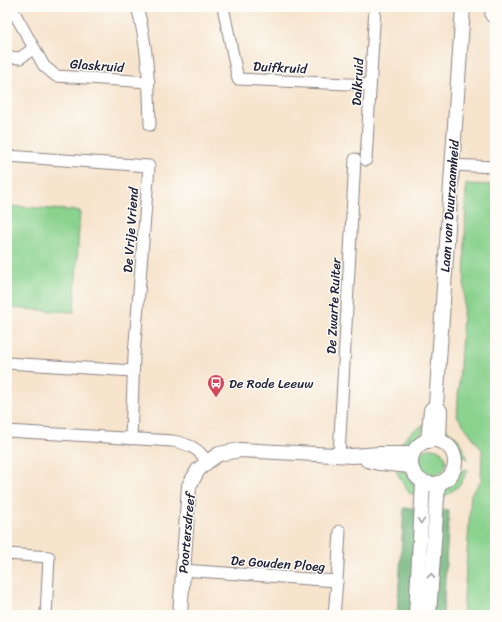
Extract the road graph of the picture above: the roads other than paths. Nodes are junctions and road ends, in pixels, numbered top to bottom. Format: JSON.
{"nodes":[{"id":1,"x":11,"y":7,"type":"edge"},
{"id":2,"x":136,"y":7,"type":"edge"},
{"id":3,"x":223,"y":7,"type":"edge"},
{"id":4,"x":375,"y":7,"type":"edge"},
{"id":5,"x":463,"y":7,"type":"edge"},
{"id":6,"x":34,"y":48,"type":"junction"},
{"id":7,"x":7,"y":57,"type":"edge"},
{"id":8,"x":149,"y":82,"type":"junction"},
{"id":9,"x":370,"y":85,"type":"junction"},
{"id":10,"x":150,"y":125,"type":"dead end"},
{"id":11,"x":7,"y":156,"type":"edge"},
{"id":12,"x":355,"y":159,"type":"dead end"},
{"id":13,"x":366,"y":160,"type":"dead end"},
{"id":14,"x":451,"y":165,"type":"junction"},
{"id":15,"x":495,"y":167,"type":"edge"},
{"id":16,"x":7,"y":363,"type":"edge"},
{"id":17,"x":133,"y":371,"type":"junction"},
{"id":18,"x":7,"y":431,"type":"edge"},
{"id":19,"x":131,"y":438,"type":"junction"},
{"id":20,"x":433,"y":441,"type":"junction"},
{"id":21,"x":346,"y":456,"type":"junction"},
{"id":22,"x":412,"y":460,"type":"junction"},
{"id":23,"x":207,"y":462,"type":"junction"},
{"id":24,"x":423,"y":482,"type":"junction"},
{"id":25,"x":438,"y":484,"type":"junction"},
{"id":26,"x":340,"y":531,"type":"dead end"},
{"id":27,"x":7,"y":554,"type":"edge"},
{"id":28,"x":182,"y":570,"type":"junction"},
{"id":29,"x":337,"y":581,"type":"junction"},
{"id":30,"x":46,"y":615,"type":"edge"},
{"id":31,"x":180,"y":615,"type":"edge"},
{"id":32,"x":334,"y":615,"type":"edge"},
{"id":33,"x":416,"y":615,"type":"edge"},
{"id":34,"x":429,"y":615,"type":"edge"}],
"edges":[{"from":1,"to":6,"type":"street","name":"Glaskruid"},
{"from":2,"to":8,"type":"street"},
{"from":3,"to":9,"type":"street","name":"Duifkruid"},
{"from":4,"to":9,"type":"street","name":"Dalkruid"},
{"from":5,"to":14,"type":"street","name":"Laan van Duurzaamheid"},
{"from":6,"to":7,"type":"street"},
{"from":6,"to":8,"type":"street","name":"Glaskruid"},
{"from":8,"to":10,"type":"street"},
{"from":9,"to":13,"type":"street","name":"Dalkruid"},
{"from":11,"to":17,"type":"street","name":"De Vrije Vriend"},
{"from":12,"to":21,"type":"street","name":"De Zwarte Ruiter"},
{"from":14,"to":15,"type":"street"},
{"from":14,"to":20,"type":"street","name":"Laan van Duurzaamheid"},
{"from":16,"to":17,"type":"street"},
{"from":17,"to":19,"type":"street","name":"De Vrije Vriend"},
{"from":18,"to":19,"type":"street"},
{"from":19,"to":23,"type":"street"},
{"from":20,"to":22,"type":"street"},
{"from":20,"to":25,"type":"street"},
{"from":21,"to":22,"type":"street","name":"Poortersdreef"},
{"from":21,"to":23,"type":"street","name":"Poortersdreef"},
{"from":22,"to":24,"type":"street"},
{"from":23,"to":28,"type":"street","name":"Poortersdreef"},
{"from":24,"to":25,"type":"street"},
{"from":24,"to":33,"type":"street","one_way":true},
{"from":34,"to":25,"type":"street","one_way":true},
{"from":26,"to":29,"type":"street"},
{"from":27,"to":30,"type":"street"},
{"from":28,"to":29,"type":"street","name":"De Gouden Ploeg"},
{"from":28,"to":31,"type":"street","name":"Poortersdreef"},
{"from":29,"to":32,"type":"street","name":"De Gouden Ploeg"}]}
